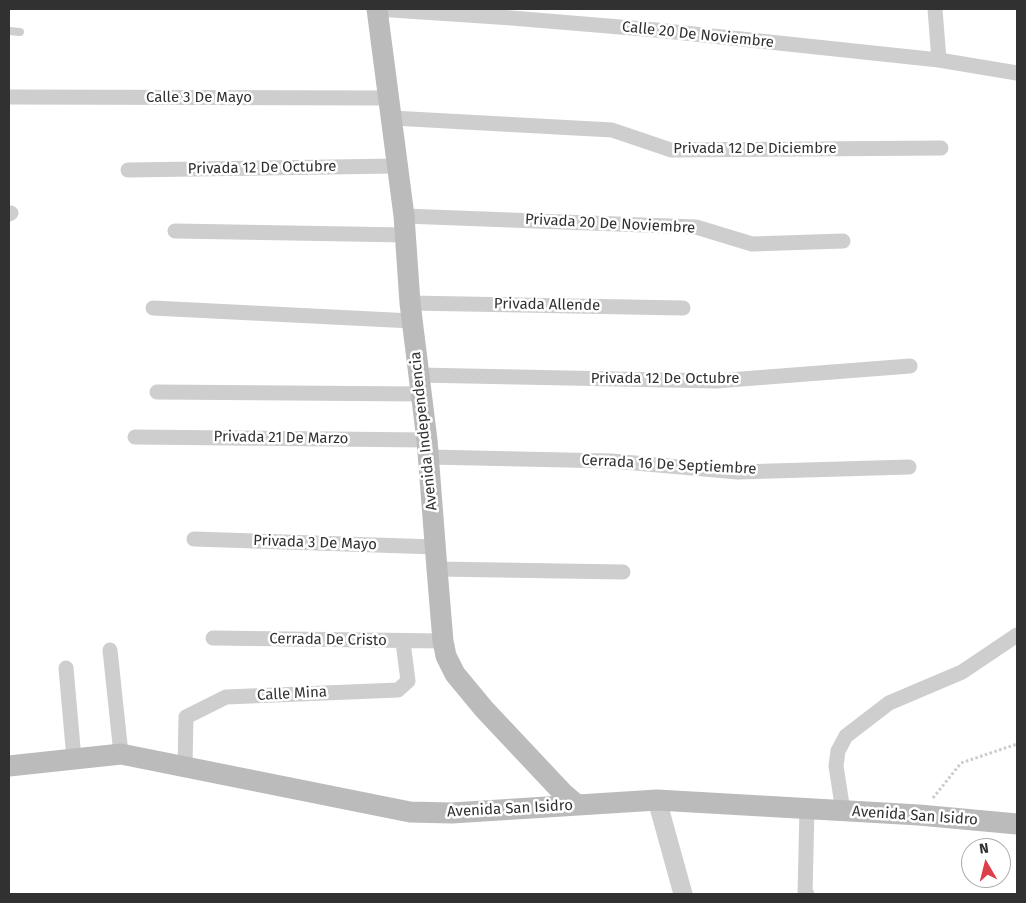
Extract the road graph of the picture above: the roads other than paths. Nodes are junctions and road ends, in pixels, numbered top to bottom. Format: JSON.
{"nodes":[{"id":1,"x":377,"y":9,"type":"edge"},
{"id":2,"x":935,"y":9,"type":"edge"},
{"id":3,"x":9,"y":32,"type":"edge"},
{"id":4,"x":20,"y":32,"type":"dead end"},
{"id":5,"x":939,"y":60,"type":"junction"},
{"id":6,"x":1017,"y":73,"type":"edge"},
{"id":7,"x":9,"y":97,"type":"edge"},
{"id":8,"x":391,"y":108,"type":"junction"},
{"id":9,"x":941,"y":148,"type":"dead end"},
{"id":10,"x":396,"y":166,"type":"junction"},
{"id":11,"x":128,"y":170,"type":"dead end"},
{"id":12,"x":405,"y":225,"type":"junction"},
{"id":13,"x":175,"y":231,"type":"dead end"},
{"id":14,"x":843,"y":241,"type":"dead end"},
{"id":15,"x":153,"y":308,"type":"dead end"},
{"id":16,"x":683,"y":308,"type":"dead end"},
{"id":17,"x":411,"y":312,"type":"junction"},
{"id":18,"x":910,"y":366,"type":"dead end"},
{"id":19,"x":420,"y":384,"type":"junction"},
{"id":20,"x":158,"y":392,"type":"dead end"},
{"id":21,"x":135,"y":437,"type":"dead end"},
{"id":22,"x":428,"y":448,"type":"junction"},
{"id":23,"x":910,"y":467,"type":"dead end"},
{"id":24,"x":194,"y":539,"type":"dead end"},
{"id":25,"x":436,"y":547,"type":"junction"},
{"id":26,"x":437,"y":569,"type":"junction"},
{"id":27,"x":623,"y":572,"type":"dead end"},
{"id":28,"x":1017,"y":635,"type":"edge"},
{"id":29,"x":213,"y":638,"type":"dead end"},
{"id":30,"x":443,"y":641,"type":"junction"},
{"id":31,"x":403,"y":642,"type":"junction"},
{"id":32,"x":110,"y":650,"type":"dead end"},
{"id":33,"x":66,"y":668,"type":"dead end"},
{"id":34,"x":121,"y":754,"type":"junction"},
{"id":35,"x":74,"y":759,"type":"junction"},
{"id":36,"x":9,"y":766,"type":"edge"},
{"id":37,"x":185,"y":767,"type":"junction"},
{"id":38,"x":657,"y":800,"type":"junction"},
{"id":39,"x":577,"y":805,"type":"junction"},
{"id":40,"x":807,"y":809,"type":"junction"},
{"id":41,"x":843,"y":810,"type":"junction"},
{"id":42,"x":1017,"y":824,"type":"edge"},
{"id":43,"x":682,"y":894,"type":"edge"},
{"id":44,"x":807,"y":894,"type":"edge"}],
"edges":[{"from":1,"to":5,"type":"street","name":"Calle 20 De Noviembre"},
{"from":1,"to":8,"type":"main road","name":"Avenida Independencia"},
{"from":2,"to":5,"type":"street"},
{"from":3,"to":4,"type":"lane"},
{"from":5,"to":6,"type":"street","name":"Calle 20 De Noviembre"},
{"from":7,"to":8,"type":"street","name":"Calle 3 De Mayo"},
{"from":8,"to":9,"type":"street","name":"Privada 12 De Diciembre"},
{"from":8,"to":10,"type":"main road","name":"Avenida Independencia"},
{"from":10,"to":11,"type":"street","name":"Privada 12 De Octubre"},
{"from":10,"to":12,"type":"main road","name":"Avenida Independencia"},
{"from":12,"to":13,"type":"street","name":"Privada 20 De Noviembre"},
{"from":12,"to":14,"type":"street","name":"Privada 20 De Noviembre"},
{"from":12,"to":17,"type":"main road","name":"Avenida Independencia"},
{"from":15,"to":17,"type":"street","name":"Privada Allende"},
{"from":16,"to":17,"type":"street","name":"Privada Allende"},
{"from":17,"to":19,"type":"main road","name":"Avenida Independencia"},
{"from":18,"to":19,"type":"street","name":"Privada 12 De Octubre"},
{"from":19,"to":20,"type":"street","name":"Privada 12 De Octubre"},
{"from":19,"to":22,"type":"main road","name":"Avenida Independencia"},
{"from":21,"to":22,"type":"street","name":"Privada 21 De Marzo"},
{"from":22,"to":23,"type":"street","name":"Cerrada 16 De Septiembre"},
{"from":22,"to":25,"type":"main road","name":"Avenida Independencia"},
{"from":24,"to":25,"type":"street","name":"Privada 3 De Mayo"},
{"from":25,"to":26,"type":"main road","name":"Avenida Independencia"},
{"from":26,"to":27,"type":"street"},
{"from":26,"to":30,"type":"main road","name":"Avenida Independencia"},
{"from":28,"to":41,"type":"street"},
{"from":29,"to":31,"type":"street","name":"Cerrada De Cristo"},
{"from":30,"to":31,"type":"street","name":"Cerrada De Cristo"},
{"from":30,"to":39,"type":"main road","name":"Avenida Independencia"},
{"from":31,"to":37,"type":"street","name":"Calle Mina"},
{"from":32,"to":34,"type":"street"},
{"from":33,"to":35,"type":"street"},
{"from":34,"to":35,"type":"main road","name":"Avenida San Isidro"},
{"from":34,"to":37,"type":"main road","name":"Avenida San Isidro"},
{"from":35,"to":36,"type":"main road","name":"Avenida San Isidro"},
{"from":37,"to":39,"type":"main road","name":"Avenida San Isidro"},
{"from":38,"to":39,"type":"main road","name":"Avenida San Isidro"},
{"from":38,"to":40,"type":"main road","name":"Avenida San Isidro"},
{"from":38,"to":43,"type":"street"},
{"from":40,"to":41,"type":"main road","name":"Avenida San Isidro"},
{"from":40,"to":44,"type":"street"},
{"from":41,"to":42,"type":"main road","name":"Avenida San Isidro"}]}
